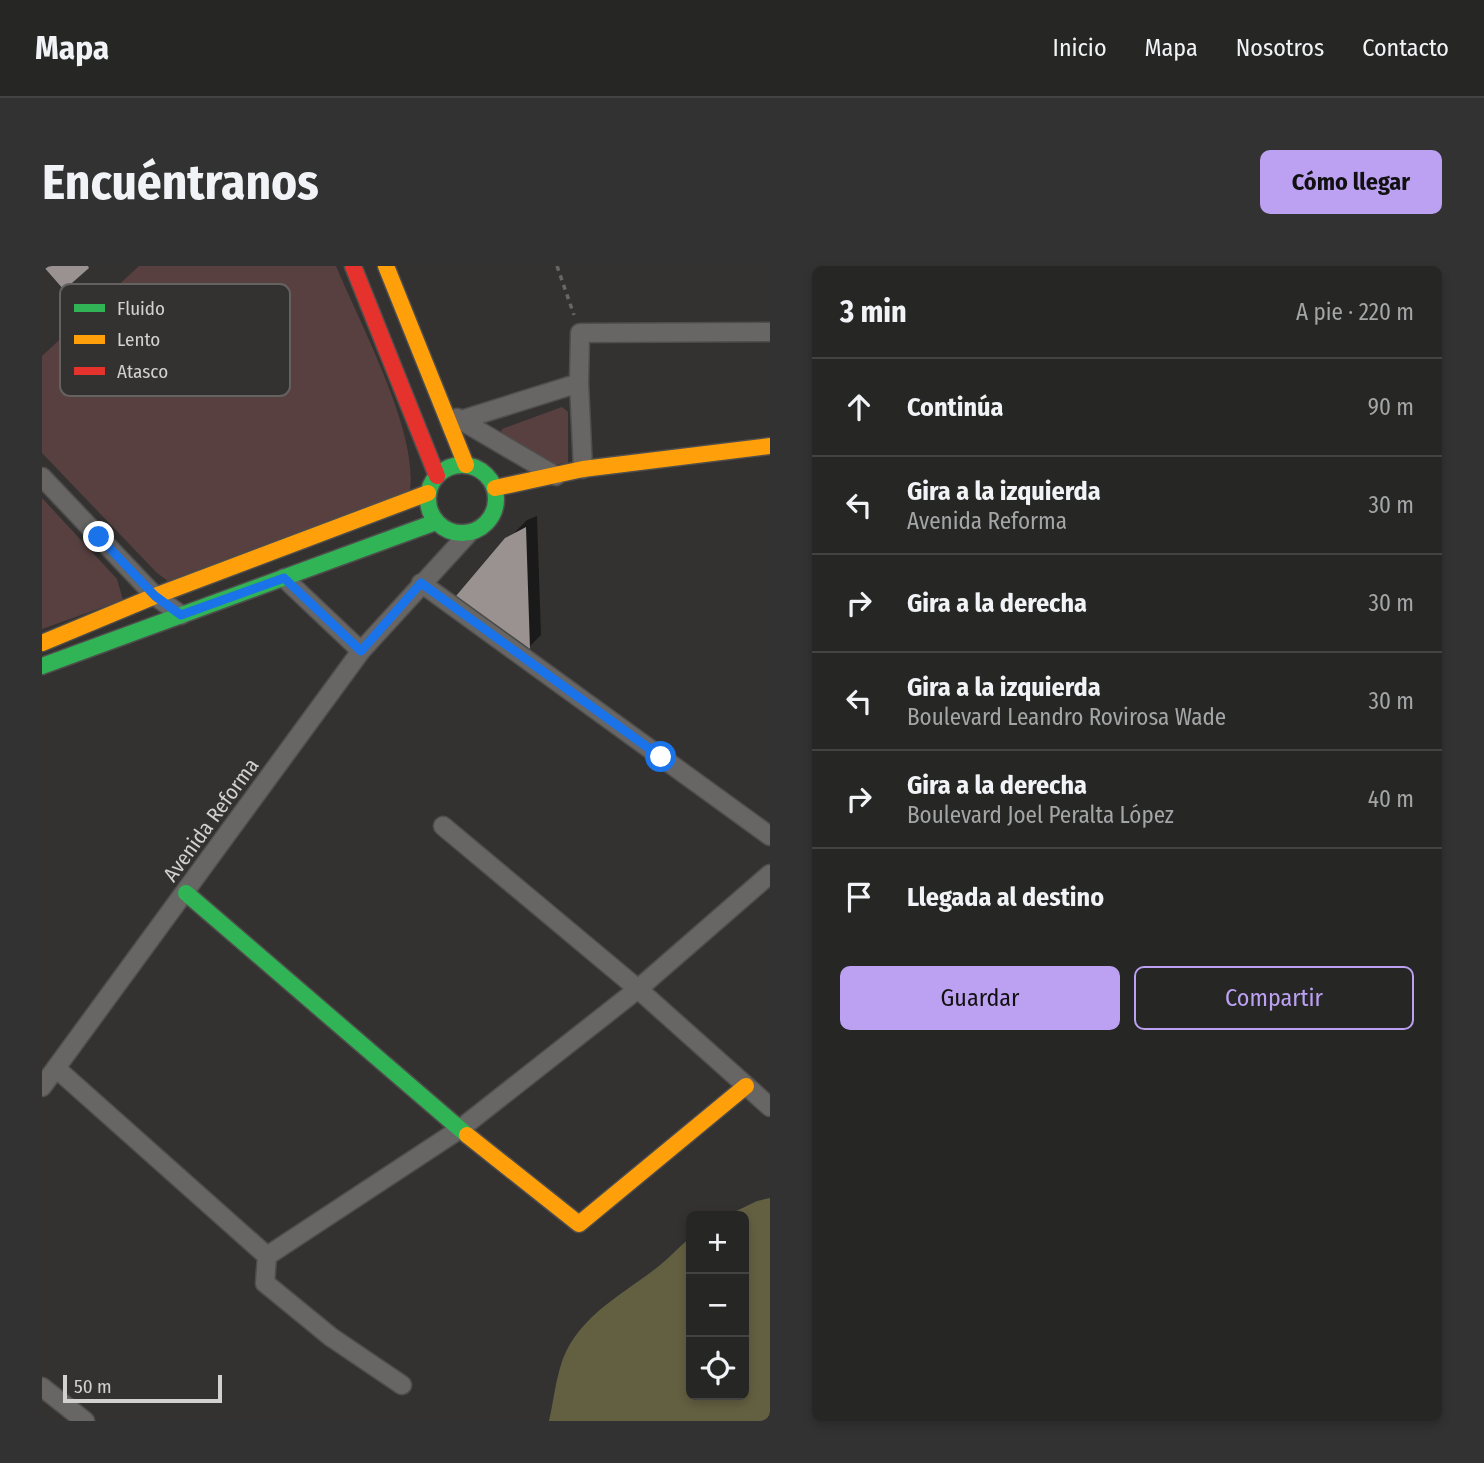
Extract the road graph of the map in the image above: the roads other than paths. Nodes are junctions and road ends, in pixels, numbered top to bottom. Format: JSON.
{"nodes":[{"id":1,"x":353,"y":266,"type":"edge"},
{"id":2,"x":386,"y":266,"type":"edge"},
{"id":3,"x":770,"y":332,"type":"edge"},
{"id":4,"x":579,"y":383,"type":"junction"},
{"id":5,"x":455,"y":417,"type":"junction"},
{"id":6,"x":770,"y":446,"type":"edge"},
{"id":7,"x":467,"y":466,"type":"junction"},
{"id":8,"x":583,"y":469,"type":"junction"},
{"id":9,"x":437,"y":476,"type":"junction"},
{"id":10,"x":556,"y":476,"type":"junction"},
{"id":11,"x":42,"y":477,"type":"edge"},
{"id":12,"x":495,"y":488,"type":"junction"},
{"id":13,"x":428,"y":494,"type":"junction"},
{"id":14,"x":436,"y":522,"type":"junction"},
{"id":15,"x":469,"y":533,"type":"junction"},
{"id":16,"x":284,"y":578,"type":"junction"},
{"id":17,"x":421,"y":583,"type":"junction"},
{"id":18,"x":155,"y":596,"type":"junction"},
{"id":19,"x":181,"y":615,"type":"junction"},
{"id":20,"x":42,"y":643,"type":"edge"},
{"id":21,"x":361,"y":651,"type":"junction"},
{"id":22,"x":42,"y":666,"type":"edge"},
{"id":23,"x":443,"y":827,"type":"dead end"},
{"id":24,"x":770,"y":836,"type":"edge"},
{"id":25,"x":770,"y":874,"type":"edge"},
{"id":26,"x":186,"y":894,"type":"junction"},
{"id":27,"x":638,"y":989,"type":"junction"},
{"id":28,"x":57,"y":1069,"type":"junction"},
{"id":29,"x":747,"y":1086,"type":"junction"},
{"id":30,"x":42,"y":1087,"type":"edge"},
{"id":31,"x":770,"y":1107,"type":"edge"},
{"id":32,"x":460,"y":1129,"type":"junction"},
{"id":33,"x":267,"y":1256,"type":"junction"},
{"id":34,"x":402,"y":1385,"type":"dead end"},
{"id":35,"x":47,"y":1391,"type":"edge"},
{"id":36,"x":42,"y":1410,"type":"edge"},
{"id":37,"x":85,"y":1421,"type":"edge"}],
"edges":[{"from":1,"to":9,"type":"main road"},
{"from":2,"to":5,"type":"main road"},
{"from":3,"to":4,"type":"street"},
{"from":4,"to":5,"type":"street"},
{"from":4,"to":8,"type":"street"},
{"from":5,"to":7,"type":"main road"},
{"from":5,"to":10,"type":"street"},
{"from":6,"to":8,"type":"main road"},
{"from":7,"to":9,"type":"main road"},
{"from":7,"to":12,"type":"main road"},
{"from":8,"to":10,"type":"main road"},
{"from":9,"to":13,"type":"main road"},
{"from":10,"to":12,"type":"main road"},
{"from":11,"to":18,"type":"street"},
{"from":12,"to":15,"type":"main road"},
{"from":13,"to":14,"type":"main road"},
{"from":13,"to":18,"type":"main road"},
{"from":14,"to":15,"type":"main road"},
{"from":14,"to":16,"type":"main road"},
{"from":15,"to":17,"type":"street","name":"Avenida Reforma"},
{"from":16,"to":19,"type":"main road"},
{"from":16,"to":21,"type":"street"},
{"from":17,"to":21,"type":"street","name":"Avenida Reforma"},
{"from":17,"to":24,"type":"street"},
{"from":18,"to":19,"type":"street"},
{"from":18,"to":20,"type":"main road"},
{"from":19,"to":22,"type":"main road"},
{"from":21,"to":26,"type":"street","name":"Avenida Reforma"},
{"from":23,"to":27,"type":"street"},
{"from":25,"to":27,"type":"street"},
{"from":26,"to":28,"type":"street","name":"Avenida Reforma"},
{"from":26,"to":32,"type":"main road"},
{"from":27,"to":29,"type":"street"},
{"from":27,"to":32,"type":"street"},
{"from":28,"to":30,"type":"street","name":"Avenida Reforma"},
{"from":28,"to":33,"type":"street"},
{"from":29,"to":31,"type":"street"},
{"from":29,"to":32,"type":"main road"},
{"from":32,"to":33,"type":"street"},
{"from":33,"to":34,"type":"street"},
{"from":35,"to":36,"type":"street"},
{"from":35,"to":37,"type":"street"}]}
